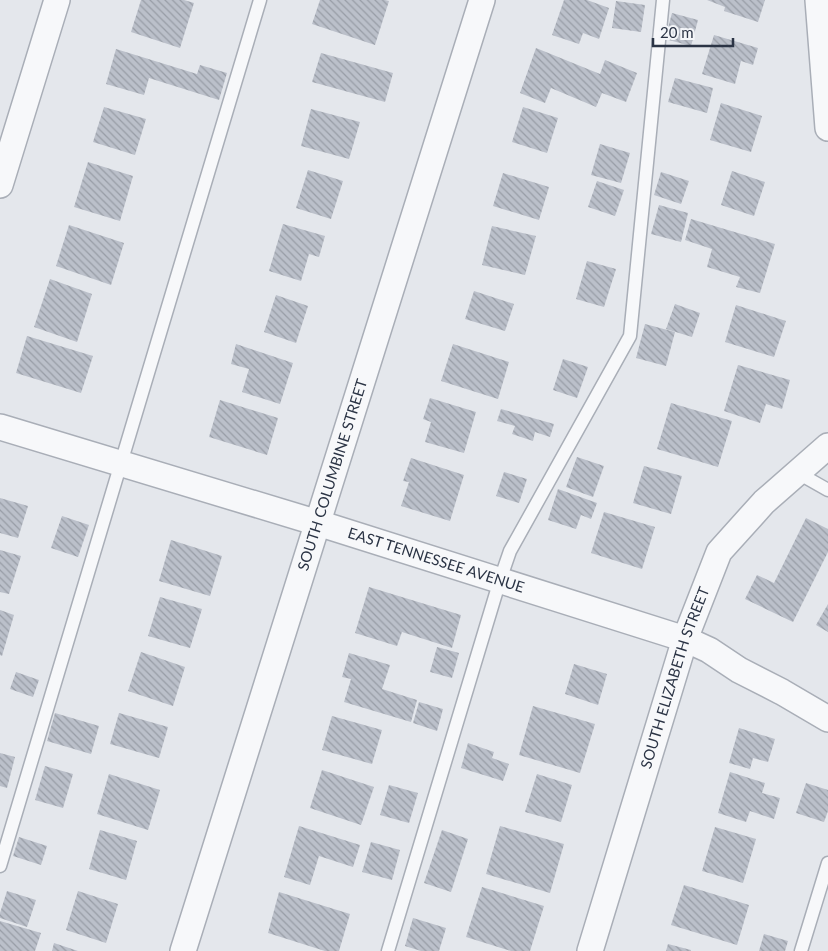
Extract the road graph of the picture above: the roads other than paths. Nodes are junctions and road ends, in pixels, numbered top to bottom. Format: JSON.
{"nodes":[{"id":1,"x":57,"y":0,"type":"edge"},
{"id":2,"x":260,"y":0,"type":"edge"},
{"id":3,"x":482,"y":0,"type":"edge"},
{"id":4,"x":663,"y":0,"type":"edge"},
{"id":5,"x":818,"y":0,"type":"edge"},
{"id":6,"x":828,"y":128,"type":"edge"},
{"id":7,"x":0,"y":185,"type":"edge"},
{"id":8,"x":0,"y":427,"type":"edge"},
{"id":9,"x":828,"y":446,"type":"edge"},
{"id":10,"x":121,"y":463,"type":"junction"},
{"id":11,"x":798,"y":473,"type":"junction"},
{"id":12,"x":828,"y":490,"type":"edge"},
{"id":13,"x":318,"y":523,"type":"junction"},
{"id":14,"x":500,"y":580,"type":"junction"},
{"id":15,"x":685,"y":639,"type":"junction"},
{"id":16,"x":828,"y":719,"type":"edge"},
{"id":17,"x":828,"y":863,"type":"edge"},
{"id":18,"x":0,"y":866,"type":"edge"},
{"id":19,"x":183,"y":951,"type":"edge"},
{"id":20,"x":388,"y":951,"type":"edge"},
{"id":21,"x":590,"y":951,"type":"edge"},
{"id":22,"x":801,"y":951,"type":"edge"}],
"edges":[{"from":1,"to":7,"type":"street"},
{"from":2,"to":10,"type":"lane"},
{"from":3,"to":13,"type":"street","name":"SOUTH COLUMBINE STREET"},
{"from":4,"to":14,"type":"lane"},
{"from":5,"to":6,"type":"street"},
{"from":8,"to":10,"type":"street","name":"EAST TENNESSEE AVENUE"},
{"from":9,"to":11,"type":"street","name":"SOUTH ELIZABETH STREET"},
{"from":10,"to":13,"type":"street","name":"EAST TENNESSEE AVENUE"},
{"from":10,"to":18,"type":"lane"},
{"from":11,"to":12,"type":"lane"},
{"from":11,"to":15,"type":"street","name":"SOUTH ELIZABETH STREET"},
{"from":13,"to":14,"type":"street","name":"EAST TENNESSEE AVENUE"},
{"from":13,"to":19,"type":"street","name":"SOUTH COLUMBINE STREET"},
{"from":14,"to":15,"type":"street","name":"EAST TENNESSEE AVENUE"},
{"from":14,"to":20,"type":"lane"},
{"from":15,"to":16,"type":"street","name":"EAST TENNESSEE AVENUE"},
{"from":15,"to":21,"type":"street","name":"SOUTH ELIZABETH STREET"},
{"from":17,"to":22,"type":"lane"}]}
